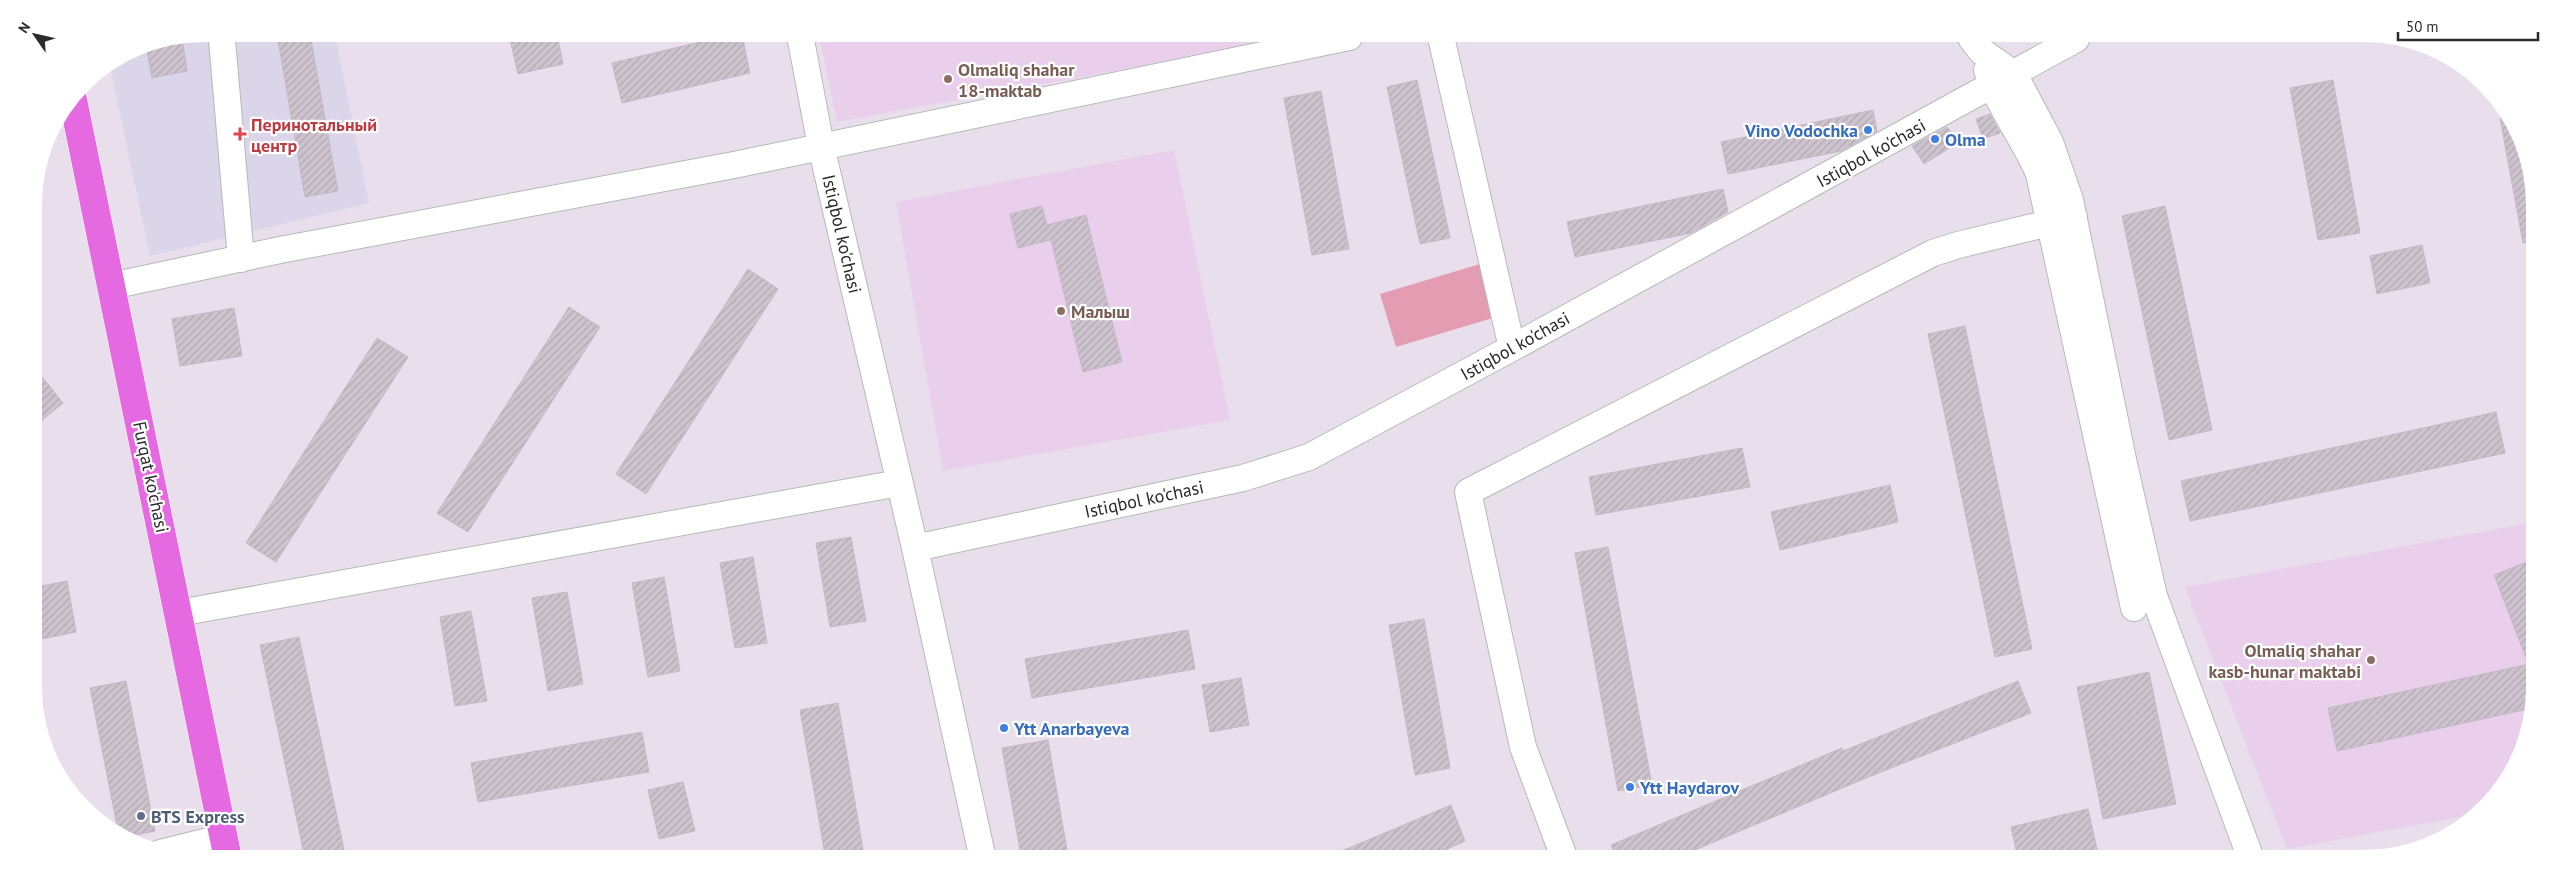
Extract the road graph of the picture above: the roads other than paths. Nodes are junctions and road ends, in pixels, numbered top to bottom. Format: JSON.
{"nodes":[{"id":1,"x":1323,"y":42,"type":"edge"},
{"id":2,"x":1442,"y":42,"type":"edge"},
{"id":3,"x":2070,"y":42,"type":"edge"},
{"id":4,"x":222,"y":43,"type":"edge"},
{"id":5,"x":801,"y":43,"type":"edge"},
{"id":6,"x":1976,"y":45,"type":"edge"},
{"id":7,"x":2014,"y":74,"type":"junction"},
{"id":8,"x":1992,"y":86,"type":"junction"},
{"id":9,"x":75,"y":108,"type":"edge"},
{"id":10,"x":821,"y":146,"type":"junction"},
{"id":11,"x":2061,"y":220,"type":"junction"},
{"id":12,"x":241,"y":259,"type":"junction"},
{"id":13,"x":111,"y":286,"type":"junction"},
{"id":14,"x":1512,"y":348,"type":"junction"},
{"id":15,"x":899,"y":483,"type":"junction"},
{"id":16,"x":914,"y":548,"type":"junction"},
{"id":17,"x":2134,"y":608,"type":"dead end"},
{"id":18,"x":180,"y":613,"type":"junction"},
{"id":19,"x":226,"y":845,"type":"edge"},
{"id":20,"x":190,"y":849,"type":"edge"},
{"id":21,"x":981,"y":850,"type":"edge"},
{"id":22,"x":1561,"y":850,"type":"edge"},
{"id":23,"x":2247,"y":850,"type":"edge"}],
"edges":[{"from":1,"to":10,"type":"street"},
{"from":2,"to":14,"type":"street"},
{"from":3,"to":7,"type":"street","name":"Istiqbol ko'chasi"},
{"from":4,"to":12,"type":"street"},
{"from":5,"to":10,"type":"street","name":"Istiqbol ko'chasi"},
{"from":6,"to":7,"type":"street"},
{"from":6,"to":8,"type":"street"},
{"from":7,"to":8,"type":"street","name":"Istiqbol ko'chasi"},
{"from":7,"to":11,"type":"street"},
{"from":8,"to":11,"type":"street"},
{"from":8,"to":14,"type":"street","name":"Istiqbol ko'chasi"},
{"from":9,"to":13,"type":"main road","name":"Furqat ko'chasi"},
{"from":10,"to":12,"type":"street"},
{"from":10,"to":15,"type":"street","name":"Istiqbol ko'chasi"},
{"from":11,"to":17,"type":"street"},
{"from":11,"to":22,"type":"street"},
{"from":11,"to":23,"type":"street"},
{"from":12,"to":13,"type":"street"},
{"from":13,"to":18,"type":"main road","name":"Furqat ko'chasi"},
{"from":14,"to":16,"type":"street","name":"Istiqbol ko'chasi"},
{"from":15,"to":16,"type":"street","name":"Istiqbol ko'chasi"},
{"from":15,"to":18,"type":"street"},
{"from":16,"to":21,"type":"street","name":"Istiqbol ko'chasi"},
{"from":18,"to":19,"type":"main road","name":"Furqat ko'chasi"},
{"from":19,"to":20,"type":"street"}]}
